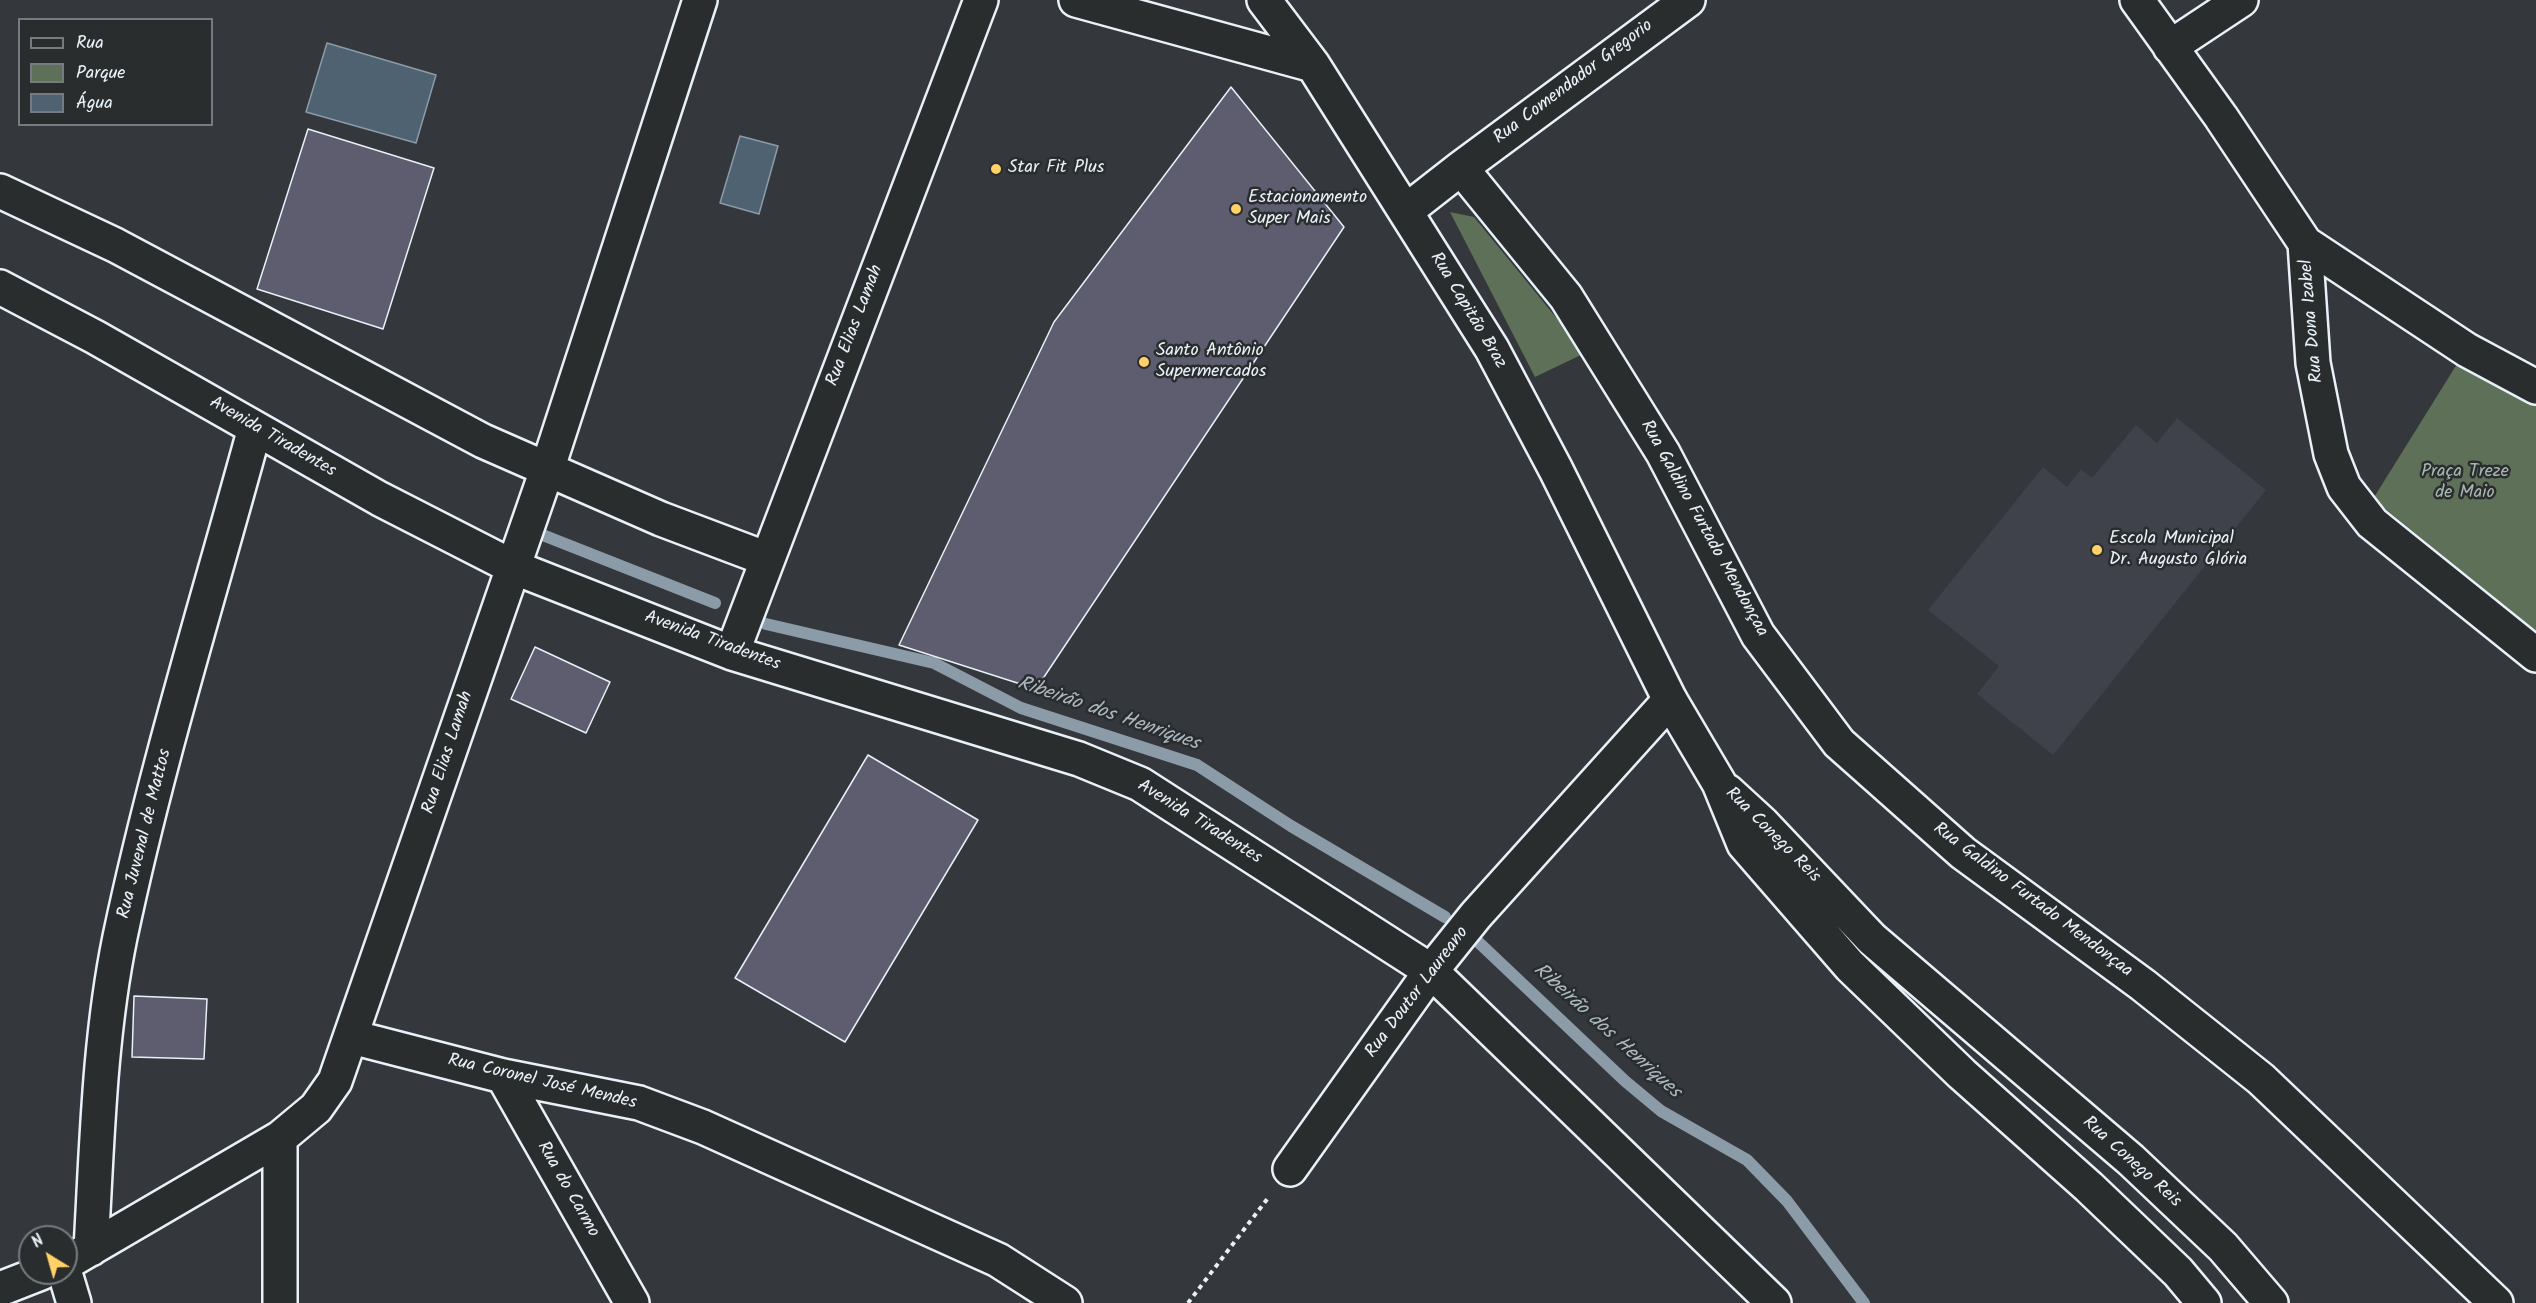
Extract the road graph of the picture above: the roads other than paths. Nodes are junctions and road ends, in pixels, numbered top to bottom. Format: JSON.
{"nodes":[{"id":1,"x":700,"y":0,"type":"edge"},
{"id":2,"x":981,"y":0,"type":"edge"},
{"id":3,"x":1076,"y":0,"type":"edge"},
{"id":4,"x":1264,"y":0,"type":"edge"},
{"id":5,"x":1688,"y":0,"type":"edge"},
{"id":6,"x":2137,"y":0,"type":"edge"},
{"id":7,"x":2241,"y":0,"type":"edge"},
{"id":8,"x":2170,"y":46,"type":"junction"},
{"id":9,"x":1313,"y":65,"type":"junction"},
{"id":10,"x":1461,"y":168,"type":"junction"},
{"id":11,"x":0,"y":191,"type":"edge"},
{"id":12,"x":1406,"y":211,"type":"junction"},
{"id":13,"x":2306,"y":243,"type":"junction"},
{"id":14,"x":0,"y":287,"type":"edge"},
{"id":15,"x":2536,"y":387,"type":"edge"},
{"id":16,"x":255,"y":428,"type":"junction"},
{"id":17,"x":548,"y":470,"type":"junction"},
{"id":18,"x":767,"y":559,"type":"junction"},
{"id":19,"x":513,"y":567,"type":"junction"},
{"id":20,"x":732,"y":652,"type":"junction"},
{"id":21,"x":2536,"y":655,"type":"edge"},
{"id":22,"x":1670,"y":700,"type":"junction"},
{"id":23,"x":1719,"y":783,"type":"junction"},
{"id":24,"x":1431,"y":971,"type":"junction"},
{"id":25,"x":352,"y":1037,"type":"junction"},
{"id":26,"x":503,"y":1076,"type":"junction"},
{"id":27,"x":280,"y":1138,"type":"junction"},
{"id":28,"x":1290,"y":1169,"type":"road end"},
{"id":29,"x":79,"y":1256,"type":"edge"},
{"id":30,"x":18,"y":1282,"type":"edge"},
{"id":31,"x":69,"y":1285,"type":"edge"},
{"id":32,"x":0,"y":1289,"type":"edge"},
{"id":33,"x":74,"y":1303,"type":"edge"},
{"id":34,"x":280,"y":1303,"type":"edge"},
{"id":35,"x":632,"y":1303,"type":"edge"},
{"id":36,"x":1065,"y":1303,"type":"edge"},
{"id":37,"x":1774,"y":1303,"type":"edge"},
{"id":38,"x":2204,"y":1303,"type":"edge"},
{"id":39,"x":2271,"y":1303,"type":"edge"},
{"id":40,"x":2496,"y":1303,"type":"edge"}],
"edges":[{"from":1,"to":17,"type":"street","name":"Rua Elias Lamah"},
{"from":2,"to":18,"type":"street","name":"Rua Elias Lamah"},
{"from":3,"to":9,"type":"street"},
{"from":4,"to":9,"type":"street"},
{"from":5,"to":10,"type":"street","name":"Rua Comendador Gregorio"},
{"from":6,"to":8,"type":"street","name":"Rua Dona Izabel"},
{"from":7,"to":8,"type":"street"},
{"from":8,"to":13,"type":"street","name":"Rua Dona Izabel"},
{"from":9,"to":12,"type":"street","name":"Rua Capitão Braz"},
{"from":10,"to":12,"type":"street"},
{"from":10,"to":40,"type":"street","name":"Rua Galdino Furtado Mendonçaa"},
{"from":11,"to":17,"type":"street"},
{"from":12,"to":22,"type":"street","name":"Rua Capitão Braz"},
{"from":13,"to":15,"type":"street"},
{"from":13,"to":21,"type":"street","name":"Rua Dona Izabel"},
{"from":14,"to":16,"type":"street","name":"Avenida Tiradentes"},
{"from":16,"to":19,"type":"street","name":"Avenida Tiradentes"},
{"from":16,"to":29,"type":"street","name":"Rua Juvenal de Mattos"},
{"from":17,"to":18,"type":"street"},
{"from":17,"to":19,"type":"street","name":"Rua Elias Lamah"},
{"from":18,"to":20,"type":"street","name":"Rua Elias Lamah"},
{"from":19,"to":20,"type":"street","name":"Avenida Tiradentes"},
{"from":19,"to":25,"type":"street","name":"Rua Elias Lamah"},
{"from":20,"to":24,"type":"street","name":"Avenida Tiradentes"},
{"from":22,"to":23,"type":"street","name":"Rua Capitão Braz"},
{"from":22,"to":24,"type":"street","name":"Rua Doutor Laureano"},
{"from":23,"to":38,"type":"street","name":"Rua Conego Reis"},
{"from":23,"to":39,"type":"street","name":"Rua Conego Reis"},
{"from":24,"to":28,"type":"street","name":"Rua Doutor Laureano"},
{"from":24,"to":37,"type":"street","name":"Avenida Tiradentes"},
{"from":25,"to":26,"type":"street","name":"Rua Coronel José Mendes"},
{"from":25,"to":27,"type":"street"},
{"from":26,"to":35,"type":"street","name":"Rua do Carmo"},
{"from":26,"to":36,"type":"street","name":"Rua Coronel José Mendes"},
{"from":27,"to":29,"type":"street"},
{"from":27,"to":34,"type":"street"},
{"from":30,"to":32,"type":"street"},
{"from":31,"to":33,"type":"street"}]}
